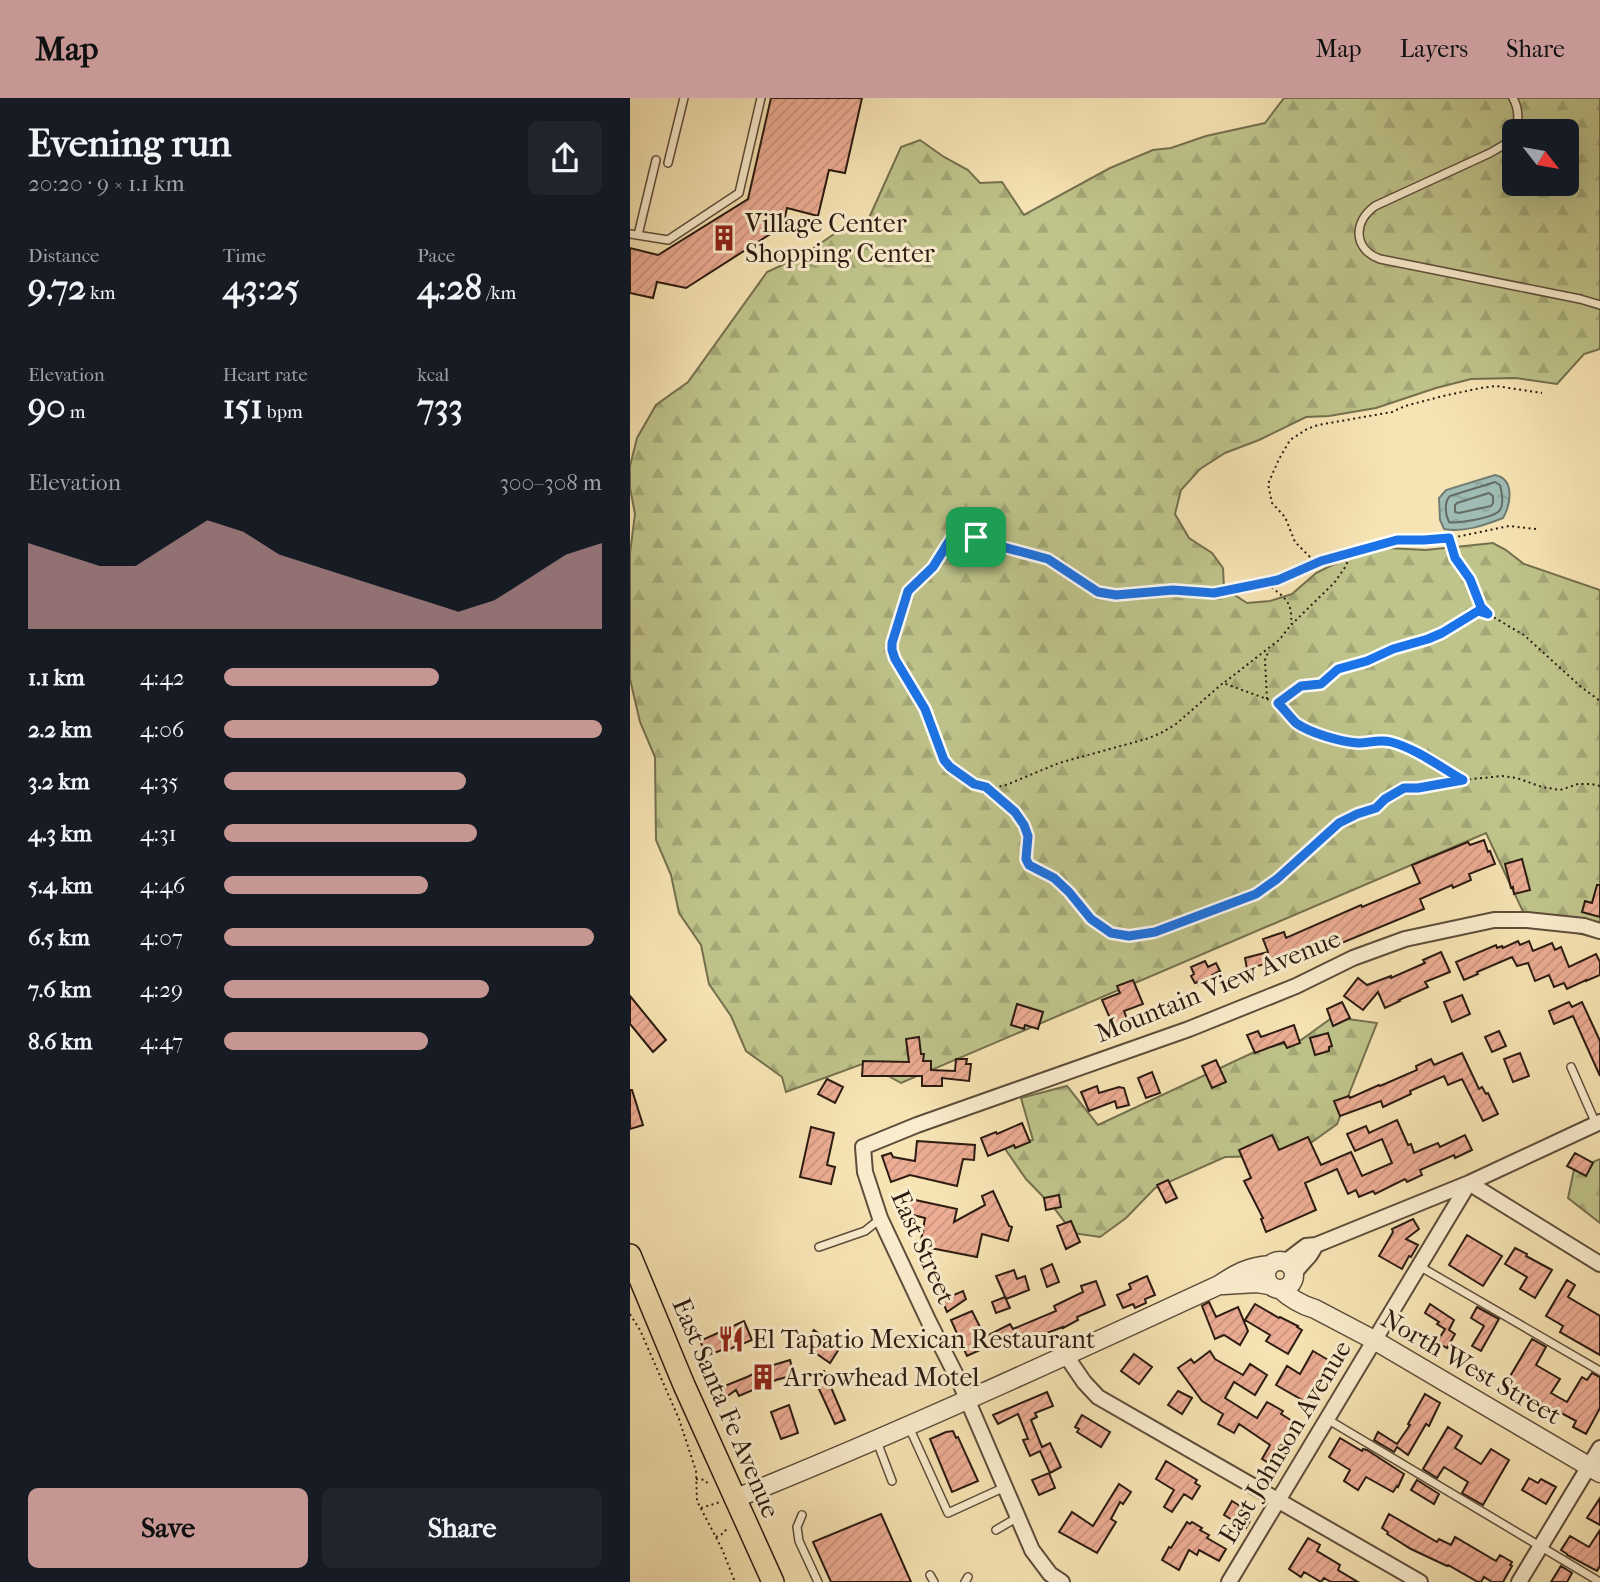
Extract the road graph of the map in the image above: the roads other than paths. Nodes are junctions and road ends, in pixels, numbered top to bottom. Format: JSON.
{"nodes":[{"id":1,"x":684,"y":98,"type":"edge"},
{"id":2,"x":761,"y":98,"type":"edge"},
{"id":3,"x":1514,"y":98,"type":"edge"},
{"id":4,"x":1518,"y":119,"type":"edge"},
{"id":5,"x":1502,"y":146,"type":"edge"},
{"id":6,"x":656,"y":160,"type":"dead end"},
{"id":7,"x":668,"y":163,"type":"dead end"},
{"id":8,"x":634,"y":234,"type":"edge"},
{"id":9,"x":1600,"y":305,"type":"edge"},
{"id":10,"x":1600,"y":931,"type":"edge"},
{"id":11,"x":1571,"y":1067,"type":"dead end"},
{"id":12,"x":1598,"y":1123,"type":"edge"},
{"id":13,"x":863,"y":1147,"type":"joint"},
{"id":14,"x":1469,"y":1183,"type":"junction"},
{"id":15,"x":880,"y":1218,"type":"junction"},
{"id":16,"x":819,"y":1247,"type":"dead end"},
{"id":17,"x":630,"y":1255,"type":"edge"},
{"id":18,"x":1600,"y":1264,"type":"edge"},
{"id":19,"x":1419,"y":1266,"type":"junction"},
{"id":20,"x":1282,"y":1276,"type":"junction"},
{"id":21,"x":1374,"y":1340,"type":"junction"},
{"id":22,"x":1069,"y":1360,"type":"dead end"},
{"id":23,"x":1600,"y":1371,"type":"edge"},
{"id":24,"x":967,"y":1401,"type":"junction"},
{"id":25,"x":1327,"y":1419,"type":"junction"},
{"id":26,"x":908,"y":1426,"type":"junction"},
{"id":27,"x":876,"y":1439,"type":"junction"},
{"id":28,"x":1600,"y":1448,"type":"edge"},
{"id":29,"x":1595,"y":1470,"type":"edge"},
{"id":30,"x":892,"y":1480,"type":"dead end"},
{"id":31,"x":1005,"y":1487,"type":"junction"},
{"id":32,"x":725,"y":1501,"type":"junction"},
{"id":33,"x":1278,"y":1501,"type":"junction"},
{"id":34,"x":802,"y":1515,"type":"dead end"},
{"id":35,"x":1018,"y":1517,"type":"junction"},
{"id":36,"x":996,"y":1530,"type":"dead end"},
{"id":37,"x":1541,"y":1546,"type":"junction"},
{"id":38,"x":1236,"y":1580,"type":"edge"},
{"id":39,"x":773,"y":1582,"type":"edge"},
{"id":40,"x":818,"y":1582,"type":"edge"},
{"id":41,"x":1062,"y":1582,"type":"edge"},
{"id":42,"x":1420,"y":1582,"type":"edge"},
{"id":43,"x":1519,"y":1582,"type":"edge"},
{"id":44,"x":1600,"y":1582,"type":"edge"}],
"edges":[{"from":1,"to":7,"type":"lane"},
{"from":2,"to":8,"type":"lane"},
{"from":3,"to":4,"type":"lane"},
{"from":5,"to":9,"type":"lane"},
{"from":6,"to":8,"type":"lane"},
{"from":10,"to":13,"type":"street","name":"Mountain View Avenue"},
{"from":11,"to":12,"type":"lane"},
{"from":12,"to":14,"type":"street"},
{"from":13,"to":15,"type":"street","name":"East Street"},
{"from":14,"to":18,"type":"street"},
{"from":14,"to":19,"type":"street","name":"East Johnson Avenue"},
{"from":14,"to":20,"type":"street"},
{"from":15,"to":16,"type":"lane"},
{"from":15,"to":24,"type":"street","name":"East Street"},
{"from":17,"to":32,"type":"main road","name":"East Santa Fe Avenue"},
{"from":19,"to":21,"type":"street","name":"East Johnson Avenue"},
{"from":19,"to":23,"type":"lane"},
{"from":20,"to":21,"type":"street","name":"North West Street"},
{"from":20,"to":24,"type":"street"},
{"from":21,"to":25,"type":"street","name":"East Johnson Avenue"},
{"from":21,"to":29,"type":"street","name":"North West Street"},
{"from":22,"to":33,"type":"street"},
{"from":24,"to":26,"type":"street"},
{"from":24,"to":31,"type":"street","name":"East Street"},
{"from":25,"to":33,"type":"street","name":"East Johnson Avenue"},
{"from":25,"to":37,"type":"lane"},
{"from":26,"to":27,"type":"street"},
{"from":26,"to":31,"type":"lane"},
{"from":27,"to":30,"type":"lane"},
{"from":27,"to":32,"type":"street"},
{"from":28,"to":29,"type":"street"},
{"from":29,"to":37,"type":"street"},
{"from":31,"to":35,"type":"street","name":"East Street"},
{"from":32,"to":39,"type":"main road","name":"East Santa Fe Avenue"},
{"from":33,"to":38,"type":"street","name":"East Johnson Avenue"},
{"from":33,"to":42,"type":"street"},
{"from":34,"to":40,"type":"lane"},
{"from":35,"to":36,"type":"lane"},
{"from":35,"to":41,"type":"street","name":"East Street"},
{"from":37,"to":43,"type":"street"},
{"from":37,"to":44,"type":"lane"}]}
